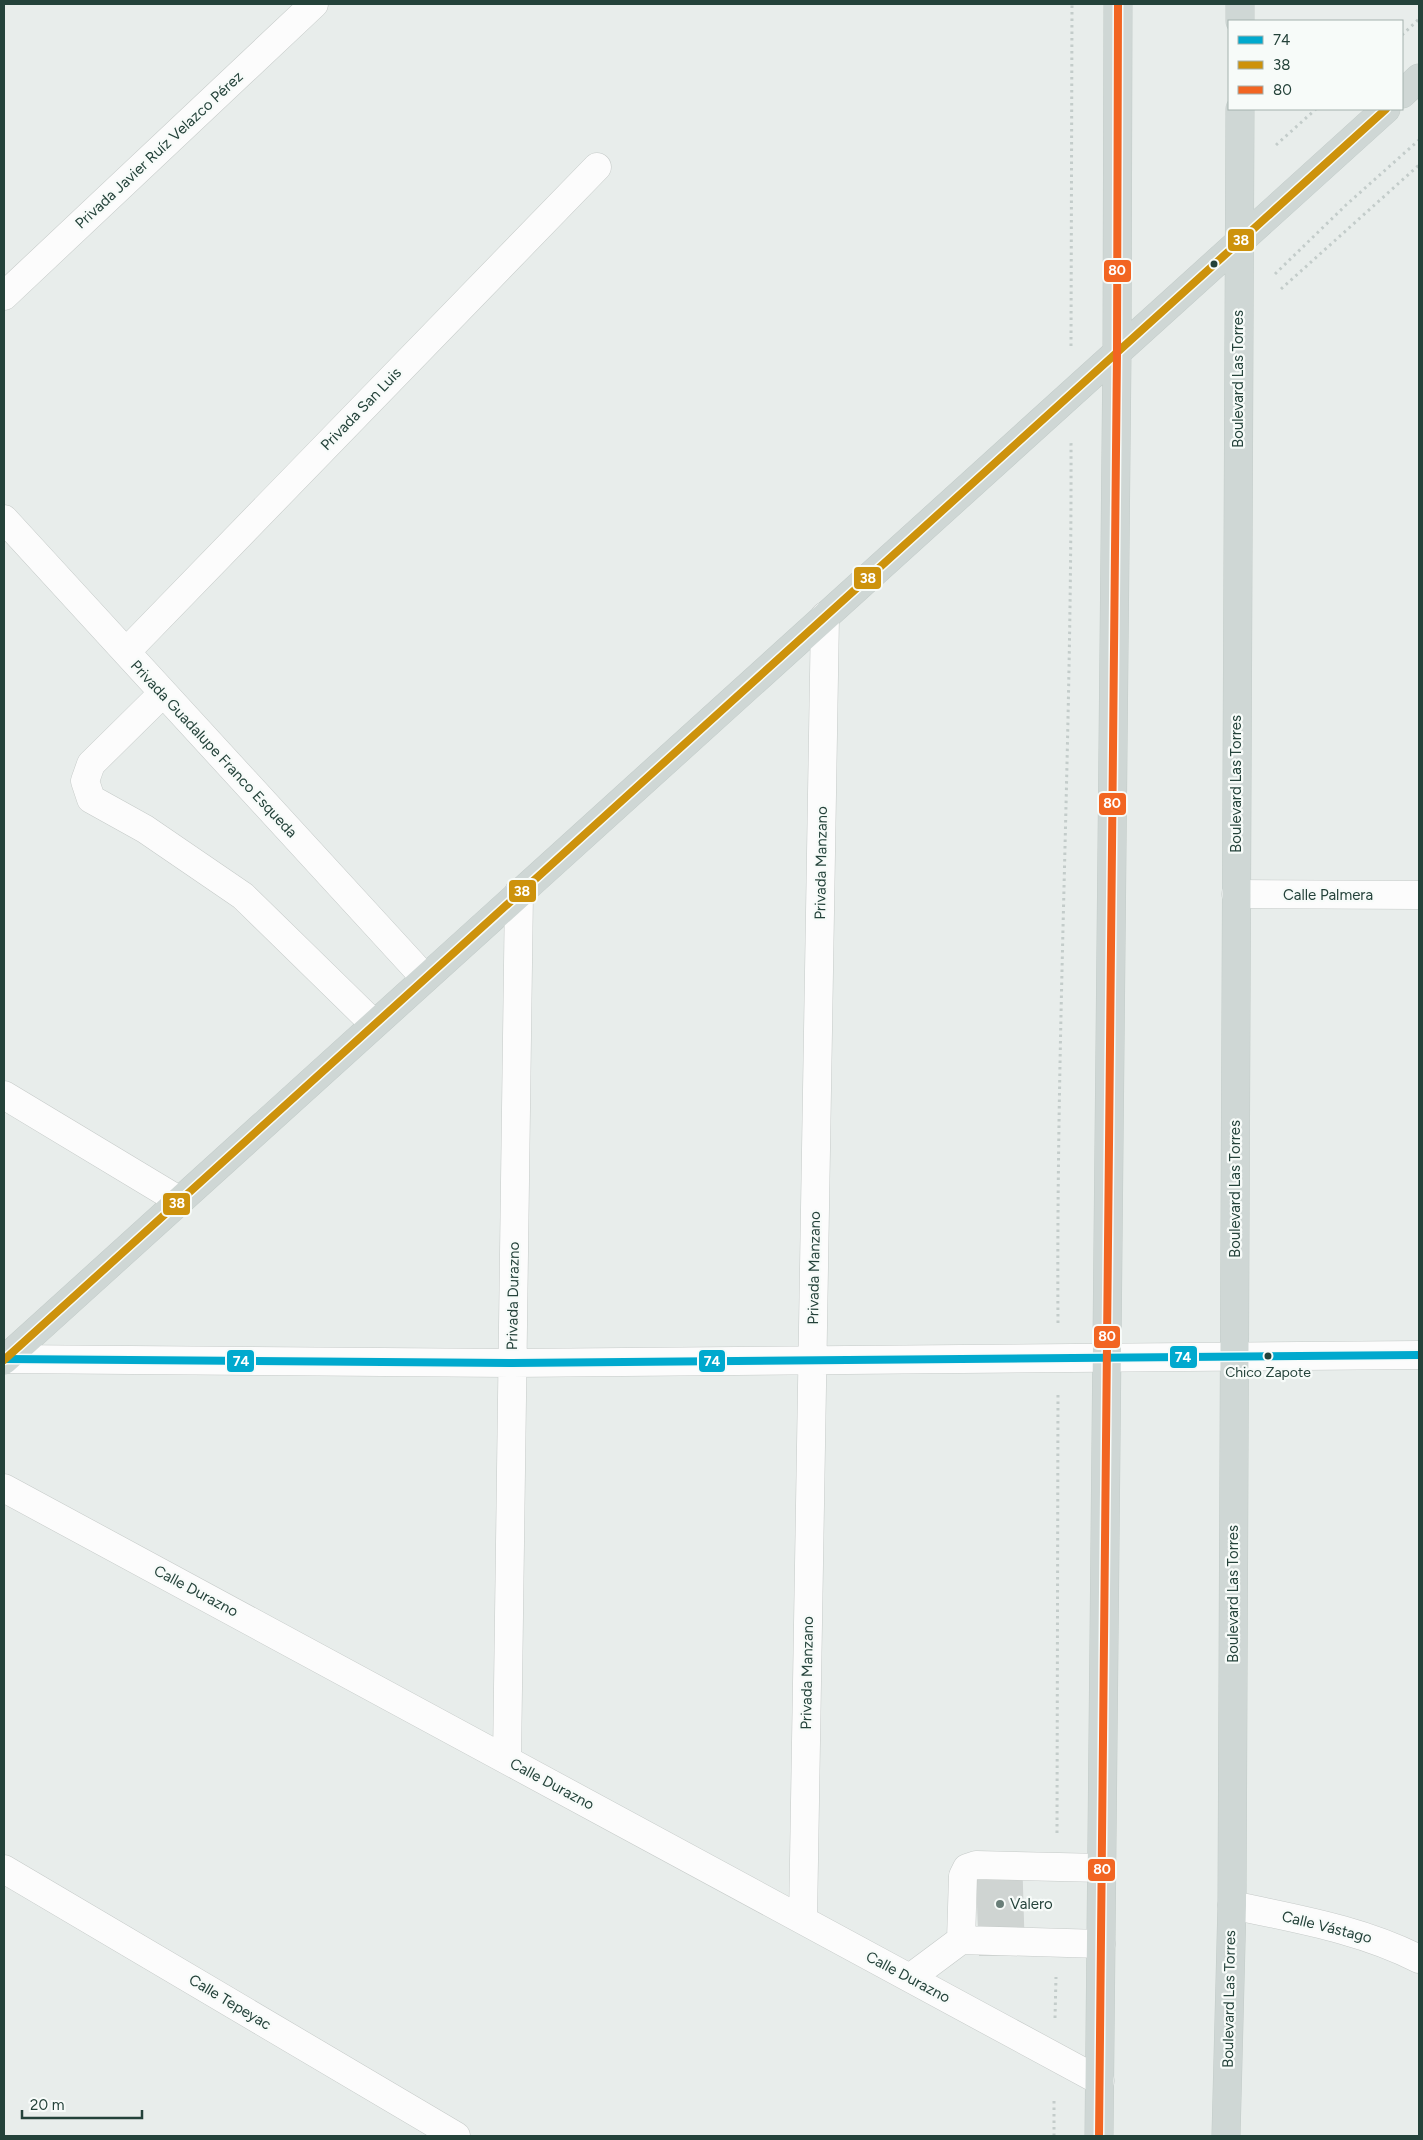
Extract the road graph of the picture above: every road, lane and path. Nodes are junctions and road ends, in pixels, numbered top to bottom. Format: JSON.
{"nodes":[{"id":1,"x":314,"y":4,"type":"edge"},
{"id":2,"x":1072,"y":4,"type":"edge"},
{"id":3,"x":1118,"y":4,"type":"edge"},
{"id":4,"x":1240,"y":4,"type":"edge"},
{"id":5,"x":1419,"y":19,"type":"edge"},
{"id":6,"x":1240,"y":20,"type":"edge"},
{"id":7,"x":1403,"y":33,"type":"edge"},
{"id":8,"x":1419,"y":78,"type":"edge"},
{"id":9,"x":1403,"y":93,"type":"edge"},
{"id":10,"x":1240,"y":110,"type":"edge"},
{"id":11,"x":1315,"y":110,"type":"edge"},
{"id":12,"x":1385,"y":110,"type":"edge"},
{"id":13,"x":1419,"y":140,"type":"edge"},
{"id":14,"x":1274,"y":146,"type":"dead end"},
{"id":15,"x":1419,"y":165,"type":"edge"},
{"id":16,"x":597,"y":167,"type":"dead end"},
{"id":17,"x":1239,"y":243,"type":"junction"},
{"id":18,"x":1273,"y":277,"type":"dead end"},
{"id":19,"x":1281,"y":289,"type":"dead end"},
{"id":20,"x":4,"y":296,"type":"edge"},
{"id":21,"x":1117,"y":352,"type":"junction"},
{"id":22,"x":1071,"y":394,"type":"junction"},
{"id":23,"x":4,"y":519,"type":"edge"},
{"id":24,"x":825,"y":616,"type":"junction"},
{"id":25,"x":126,"y":652,"type":"junction"},
{"id":26,"x":163,"y":692,"type":"junction"},
{"id":27,"x":519,"y":892,"type":"junction"},
{"id":28,"x":1236,"y":894,"type":"junction"},
{"id":29,"x":1419,"y":895,"type":"edge"},
{"id":30,"x":425,"y":978,"type":"junction"},
{"id":31,"x":374,"y":1024,"type":"junction"},
{"id":32,"x":4,"y":1095,"type":"edge"},
{"id":33,"x":180,"y":1200,"type":"junction"},
{"id":34,"x":1234,"y":1355,"type":"junction"},
{"id":35,"x":1419,"y":1355,"type":"edge"},
{"id":36,"x":1107,"y":1357,"type":"junction"},
{"id":37,"x":1058,"y":1358,"type":"junction"},
{"id":38,"x":4,"y":1360,"type":"edge"},
{"id":39,"x":812,"y":1361,"type":"junction"},
{"id":40,"x":512,"y":1363,"type":"junction"},
{"id":41,"x":4,"y":1488,"type":"edge"},
{"id":42,"x":507,"y":1760,"type":"junction"},
{"id":43,"x":1057,"y":1867,"type":"junction"},
{"id":44,"x":1102,"y":1868,"type":"junction"},
{"id":45,"x":4,"y":1869,"type":"edge"},
{"id":46,"x":1232,"y":1905,"type":"junction"},
{"id":47,"x":803,"y":1920,"type":"junction"},
{"id":48,"x":962,"y":1940,"type":"junction"},
{"id":49,"x":1056,"y":1943,"type":"junction"},
{"id":50,"x":1101,"y":1944,"type":"junction"},
{"id":51,"x":1419,"y":1959,"type":"edge"},
{"id":52,"x":910,"y":1978,"type":"junction"},
{"id":53,"x":1055,"y":2056,"type":"junction"},
{"id":54,"x":1100,"y":2081,"type":"junction"},
{"id":55,"x":453,"y":2135,"type":"edge"},
{"id":56,"x":1054,"y":2136,"type":"edge"},
{"id":57,"x":1099,"y":2136,"type":"edge"},
{"id":58,"x":1226,"y":2136,"type":"edge"}],
"edges":[{"from":1,"to":20,"type":"street","name":"Privada Javier Ruíz Velazco Pérez"},
{"from":2,"to":22,"type":"path"},
{"from":3,"to":21,"type":"main road"},
{"from":4,"to":6,"type":"main road"},
{"from":5,"to":7,"type":"path"},
{"from":8,"to":9,"type":"main road"},
{"from":10,"to":17,"type":"main road","name":"Boulevard Las Torres"},
{"from":11,"to":14,"type":"path"},
{"from":12,"to":17,"type":"main road"},
{"from":13,"to":18,"type":"path"},
{"from":15,"to":19,"type":"path"},
{"from":16,"to":25,"type":"street","name":"Privada San Luis"},
{"from":17,"to":21,"type":"main road"},
{"from":17,"to":28,"type":"main road","name":"Boulevard Las Torres"},
{"from":21,"to":22,"type":"main road"},
{"from":21,"to":36,"type":"main road"},
{"from":22,"to":24,"type":"main road"},
{"from":22,"to":37,"type":"path"},
{"from":23,"to":25,"type":"street","name":"Privada Guadalupe Franco Esqueda"},
{"from":24,"to":27,"type":"main road"},
{"from":24,"to":39,"type":"street","name":"Privada Manzano"},
{"from":25,"to":26,"type":"street","name":"Privada Guadalupe Franco Esqueda"},
{"from":26,"to":30,"type":"street","name":"Privada Guadalupe Franco Esqueda"},
{"from":26,"to":31,"type":"street"},
{"from":27,"to":30,"type":"main road"},
{"from":27,"to":40,"type":"street","name":"Privada Durazno"},
{"from":28,"to":29,"type":"street","name":"Calle Palmera"},
{"from":28,"to":34,"type":"main road","name":"Boulevard Las Torres"},
{"from":30,"to":31,"type":"main road"},
{"from":31,"to":33,"type":"main road"},
{"from":32,"to":33,"type":"street"},
{"from":33,"to":38,"type":"main road"},
{"from":34,"to":35,"type":"street"},
{"from":34,"to":36,"type":"street"},
{"from":34,"to":46,"type":"main road","name":"Boulevard Las Torres"},
{"from":36,"to":37,"type":"street"},
{"from":36,"to":44,"type":"main road"},
{"from":37,"to":39,"type":"street"},
{"from":37,"to":43,"type":"path"},
{"from":38,"to":40,"type":"street"},
{"from":39,"to":40,"type":"street"},
{"from":39,"to":47,"type":"street","name":"Privada Manzano"},
{"from":40,"to":42,"type":"street","name":"Privada Durazno"},
{"from":41,"to":42,"type":"street","name":"Calle Durazno"},
{"from":42,"to":47,"type":"street","name":"Calle Durazno"},
{"from":43,"to":44,"type":"street"},
{"from":43,"to":48,"type":"street"},
{"from":44,"to":50,"type":"main road"},
{"from":45,"to":55,"type":"street","name":"Calle Tepeyac"},
{"from":46,"to":51,"type":"street","name":"Calle Vástago"},
{"from":46,"to":58,"type":"main road","name":"Boulevard Las Torres"},
{"from":47,"to":52,"type":"street","name":"Calle Durazno"},
{"from":48,"to":49,"type":"street"},
{"from":48,"to":52,"type":"street"},
{"from":49,"to":50,"type":"street"},
{"from":49,"to":53,"type":"path"},
{"from":50,"to":54,"type":"main road"},
{"from":52,"to":53,"type":"street","name":"Calle Durazno"},
{"from":53,"to":54,"type":"street","name":"Calle Durazno"},
{"from":53,"to":56,"type":"path"},
{"from":54,"to":57,"type":"main road"}]}
